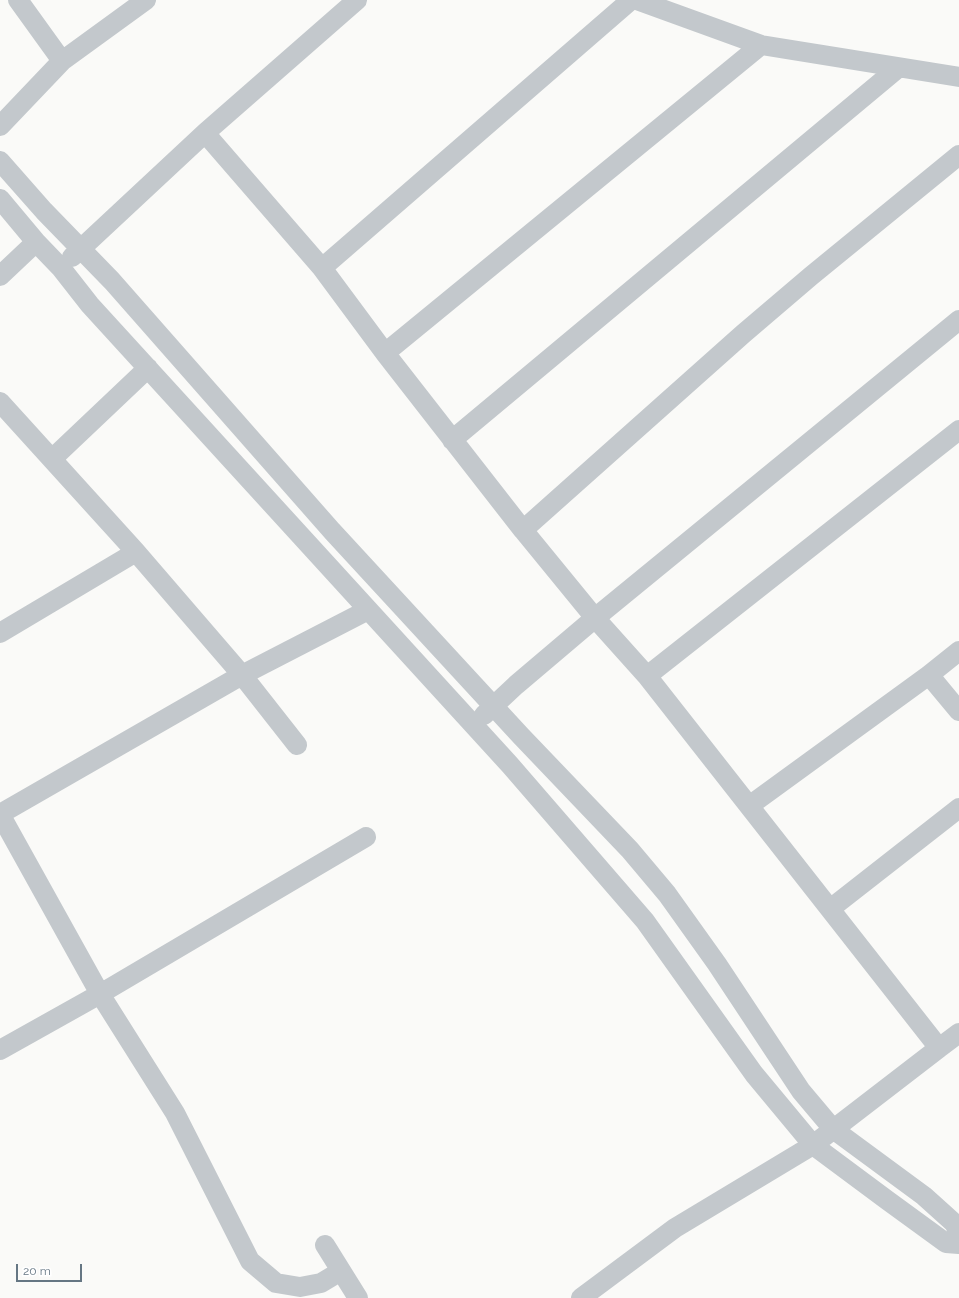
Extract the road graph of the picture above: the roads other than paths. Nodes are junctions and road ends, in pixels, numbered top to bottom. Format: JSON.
{"nodes":[{"id":1,"x":18,"y":0,"type":"edge"},
{"id":2,"x":146,"y":0,"type":"edge"},
{"id":3,"x":357,"y":0,"type":"edge"},
{"id":4,"x":631,"y":0,"type":"edge"},
{"id":5,"x":637,"y":0,"type":"edge"},
{"id":6,"x":761,"y":45,"type":"junction"},
{"id":7,"x":62,"y":61,"type":"junction"},
{"id":8,"x":898,"y":68,"type":"junction"},
{"id":9,"x":959,"y":78,"type":"edge"},
{"id":10,"x":0,"y":126,"type":"edge"},
{"id":11,"x":205,"y":133,"type":"junction"},
{"id":12,"x":959,"y":155,"type":"edge"},
{"id":13,"x":0,"y":162,"type":"edge"},
{"id":14,"x":0,"y":199,"type":"edge"},
{"id":15,"x":36,"y":242,"type":"junction"},
{"id":16,"x":81,"y":249,"type":"junction"},
{"id":17,"x":61,"y":268,"type":"junction"},
{"id":18,"x":322,"y":268,"type":"junction"},
{"id":19,"x":0,"y":276,"type":"edge"},
{"id":20,"x":959,"y":320,"type":"edge"},
{"id":21,"x":385,"y":353,"type":"junction"},
{"id":22,"x":148,"y":368,"type":"junction"},
{"id":23,"x":0,"y":402,"type":"edge"},
{"id":24,"x":959,"y":430,"type":"edge"},
{"id":25,"x":452,"y":440,"type":"junction"},
{"id":26,"x":52,"y":459,"type":"junction"},
{"id":27,"x":523,"y":530,"type":"junction"},
{"id":28,"x":136,"y":552,"type":"junction"},
{"id":29,"x":368,"y":610,"type":"junction"},
{"id":30,"x":595,"y":618,"type":"junction"},
{"id":31,"x":0,"y":633,"type":"edge"},
{"id":32,"x":959,"y":651,"type":"edge"},
{"id":33,"x":242,"y":675,"type":"junction"},
{"id":34,"x":929,"y":675,"type":"junction"},
{"id":35,"x":647,"y":676,"type":"junction"},
{"id":36,"x":493,"y":706,"type":"junction"},
{"id":37,"x":959,"y":710,"type":"edge"},
{"id":38,"x":473,"y":725,"type":"junction"},
{"id":39,"x":297,"y":745,"type":"dead end"},
{"id":40,"x":749,"y":806,"type":"junction"},
{"id":41,"x":959,"y":808,"type":"edge"},
{"id":42,"x":0,"y":814,"type":"edge"},
{"id":43,"x":366,"y":837,"type":"dead end"},
{"id":44,"x":830,"y":909,"type":"junction"},
{"id":45,"x":100,"y":994,"type":"junction"},
{"id":46,"x":959,"y":1033,"type":"edge"},
{"id":47,"x":939,"y":1048,"type":"junction"},
{"id":48,"x":0,"y":1050,"type":"edge"},
{"id":49,"x":833,"y":1129,"type":"junction"},
{"id":50,"x":813,"y":1144,"type":"junction"},
{"id":51,"x":959,"y":1233,"type":"edge"},
{"id":52,"x":959,"y":1244,"type":"edge"},
{"id":53,"x":324,"y":1245,"type":"dead end"},
{"id":54,"x":341,"y":1271,"type":"junction"},
{"id":55,"x":358,"y":1298,"type":"edge"},
{"id":56,"x":581,"y":1298,"type":"edge"}],
"edges":[{"from":1,"to":7,"type":"street"},
{"from":2,"to":7,"type":"street"},
{"from":3,"to":11,"type":"street"},
{"from":4,"to":18,"type":"street"},
{"from":5,"to":6,"type":"street"},
{"from":6,"to":8,"type":"street"},
{"from":6,"to":21,"type":"street"},
{"from":7,"to":10,"type":"street"},
{"from":8,"to":9,"type":"street"},
{"from":8,"to":25,"type":"street"},
{"from":11,"to":16,"type":"street"},
{"from":11,"to":18,"type":"street"},
{"from":12,"to":27,"type":"street"},
{"from":13,"to":16,"type":"street"},
{"from":14,"to":15,"type":"street"},
{"from":15,"to":17,"type":"street"},
{"from":15,"to":19,"type":"street"},
{"from":16,"to":17,"type":"street"},
{"from":16,"to":36,"type":"street"},
{"from":17,"to":22,"type":"street"},
{"from":18,"to":21,"type":"street"},
{"from":20,"to":30,"type":"street"},
{"from":21,"to":25,"type":"street"},
{"from":22,"to":26,"type":"street"},
{"from":22,"to":29,"type":"street"},
{"from":23,"to":26,"type":"street"},
{"from":24,"to":35,"type":"street"},
{"from":25,"to":27,"type":"street"},
{"from":26,"to":28,"type":"street"},
{"from":27,"to":30,"type":"street"},
{"from":28,"to":31,"type":"street"},
{"from":28,"to":33,"type":"street"},
{"from":29,"to":33,"type":"street"},
{"from":29,"to":38,"type":"street"},
{"from":30,"to":35,"type":"street"},
{"from":30,"to":36,"type":"street"},
{"from":32,"to":34,"type":"street"},
{"from":33,"to":39,"type":"street"},
{"from":33,"to":42,"type":"street"},
{"from":34,"to":37,"type":"street"},
{"from":34,"to":40,"type":"street"},
{"from":35,"to":40,"type":"street"},
{"from":36,"to":38,"type":"street"},
{"from":36,"to":49,"type":"street"},
{"from":38,"to":50,"type":"street"},
{"from":40,"to":44,"type":"street"},
{"from":41,"to":44,"type":"street"},
{"from":42,"to":45,"type":"street"},
{"from":43,"to":45,"type":"street"},
{"from":44,"to":47,"type":"street"},
{"from":45,"to":48,"type":"street"},
{"from":45,"to":54,"type":"street"},
{"from":46,"to":47,"type":"street"},
{"from":47,"to":49,"type":"street"},
{"from":49,"to":50,"type":"street"},
{"from":49,"to":51,"type":"street"},
{"from":50,"to":52,"type":"street"},
{"from":50,"to":56,"type":"street"},
{"from":53,"to":54,"type":"street"},
{"from":54,"to":55,"type":"street"}]}
